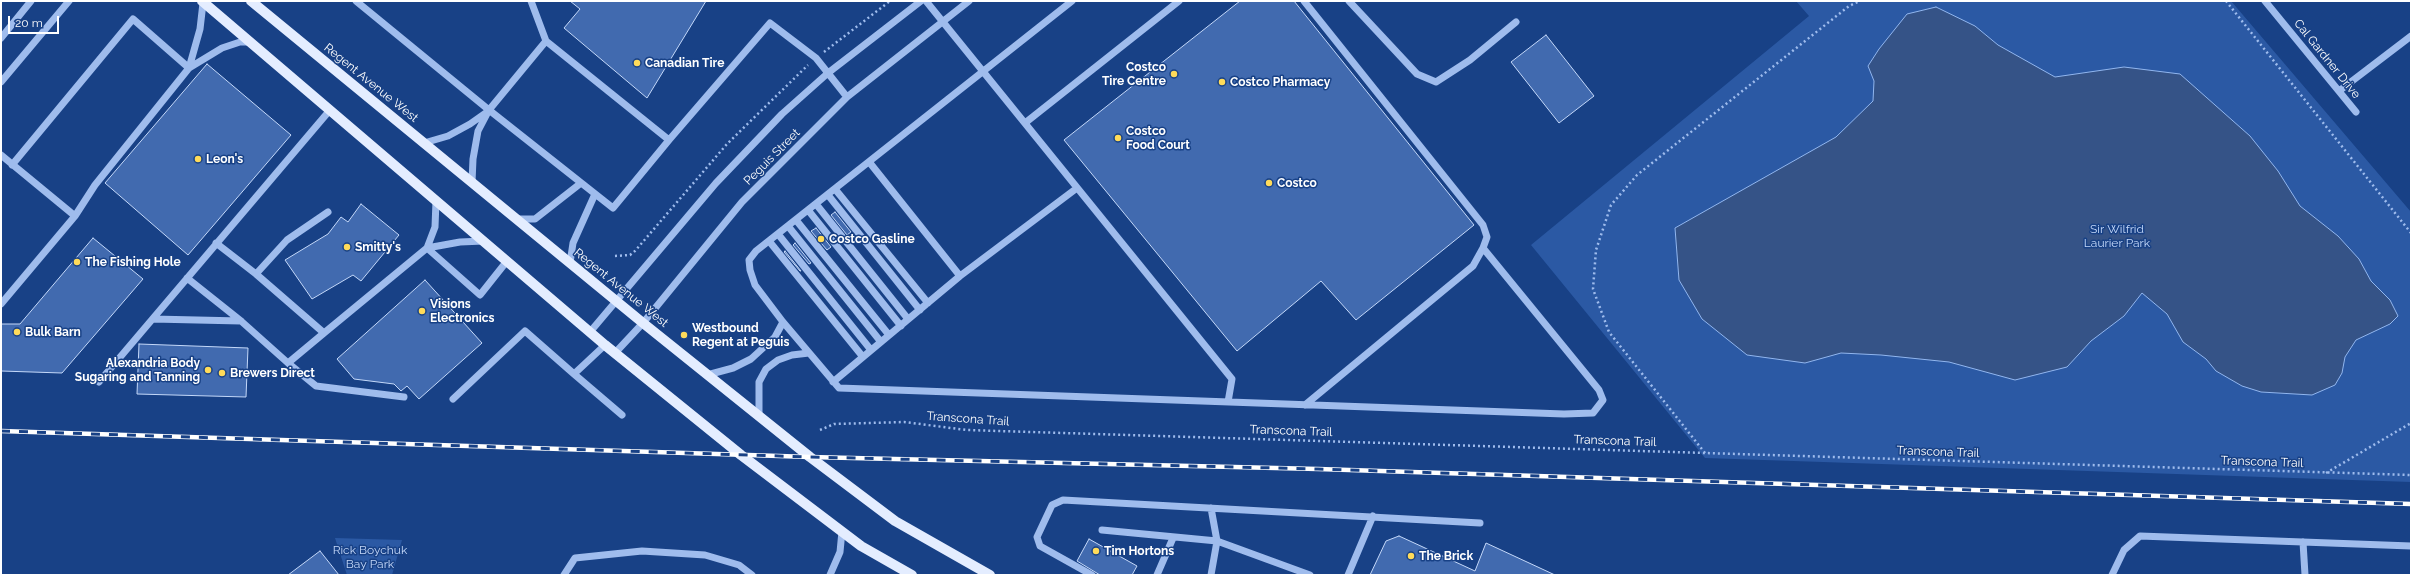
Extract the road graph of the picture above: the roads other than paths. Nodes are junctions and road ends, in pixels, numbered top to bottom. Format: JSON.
{"nodes":[{"id":1,"x":31,"y":1,"type":"edge"},
{"id":2,"x":69,"y":1,"type":"edge"},
{"id":3,"x":251,"y":1,"type":"edge"},
{"id":4,"x":356,"y":1,"type":"edge"},
{"id":5,"x":531,"y":1,"type":"edge"},
{"id":6,"x":921,"y":1,"type":"edge"},
{"id":7,"x":926,"y":1,"type":"edge"},
{"id":8,"x":970,"y":1,"type":"edge"},
{"id":9,"x":1072,"y":1,"type":"edge"},
{"id":10,"x":1179,"y":1,"type":"edge"},
{"id":11,"x":1304,"y":1,"type":"edge"},
{"id":12,"x":1349,"y":1,"type":"edge"},
{"id":13,"x":2265,"y":1,"type":"edge"},
{"id":14,"x":203,"y":2,"type":"edge"},
{"id":15,"x":943,"y":22,"type":"junction"},
{"id":16,"x":1516,"y":22,"type":"dead end"},
{"id":17,"x":2411,"y":36,"type":"edge"},
{"id":18,"x":1,"y":38,"type":"edge"},
{"id":19,"x":546,"y":41,"type":"junction"},
{"id":20,"x":249,"y":42,"type":"junction"},
{"id":21,"x":189,"y":68,"type":"junction"},
{"id":22,"x":828,"y":73,"type":"junction"},
{"id":23,"x":984,"y":73,"type":"junction"},
{"id":24,"x":1,"y":82,"type":"edge"},
{"id":25,"x":2339,"y":91,"type":"junction"},
{"id":26,"x":847,"y":97,"type":"junction"},
{"id":27,"x":330,"y":110,"type":"junction"},
{"id":28,"x":489,"y":110,"type":"junction"},
{"id":29,"x":2356,"y":112,"type":"dead end"},
{"id":30,"x":1025,"y":123,"type":"junction"},
{"id":31,"x":669,"y":140,"type":"junction"},
{"id":32,"x":424,"y":143,"type":"junction"},
{"id":33,"x":1,"y":155,"type":"edge"},
{"id":34,"x":870,"y":163,"type":"junction"},
{"id":35,"x":12,"y":165,"type":"junction"},
{"id":36,"x":472,"y":182,"type":"junction"},
{"id":37,"x":581,"y":183,"type":"junction"},
{"id":38,"x":1077,"y":188,"type":"junction"},
{"id":39,"x":835,"y":189,"type":"junction"},
{"id":40,"x":595,"y":194,"type":"junction"},
{"id":41,"x":828,"y":195,"type":"junction"},
{"id":42,"x":436,"y":201,"type":"junction"},
{"id":43,"x":816,"y":204,"type":"junction"},
{"id":44,"x":808,"y":210,"type":"junction"},
{"id":45,"x":328,"y":212,"type":"dead end"},
{"id":46,"x":75,"y":216,"type":"junction"},
{"id":47,"x":517,"y":220,"type":"junction"},
{"id":48,"x":796,"y":220,"type":"junction"},
{"id":49,"x":788,"y":226,"type":"junction"},
{"id":50,"x":778,"y":234,"type":"junction"},
{"id":51,"x":484,"y":241,"type":"junction"},
{"id":52,"x":769,"y":241,"type":"junction"},
{"id":53,"x":216,"y":243,"type":"junction"},
{"id":54,"x":427,"y":248,"type":"junction"},
{"id":55,"x":1483,"y":248,"type":"junction"},
{"id":56,"x":507,"y":261,"type":"junction"},
{"id":57,"x":570,"y":263,"type":"junction"},
{"id":58,"x":256,"y":274,"type":"junction"},
{"id":59,"x":960,"y":276,"type":"junction"},
{"id":60,"x":187,"y":278,"type":"junction"},
{"id":61,"x":616,"y":301,"type":"junction"},
{"id":62,"x":928,"y":303,"type":"junction"},
{"id":63,"x":1,"y":304,"type":"edge"},
{"id":64,"x":920,"y":310,"type":"junction"},
{"id":65,"x":153,"y":319,"type":"junction"},
{"id":66,"x":908,"y":320,"type":"junction"},
{"id":67,"x":241,"y":321,"type":"junction"},
{"id":68,"x":783,"y":322,"type":"junction"},
{"id":69,"x":643,"y":323,"type":"junction"},
{"id":70,"x":901,"y":326,"type":"junction"},
{"id":71,"x":590,"y":332,"type":"junction"},
{"id":72,"x":324,"y":333,"type":"junction"},
{"id":73,"x":889,"y":335,"type":"junction"},
{"id":74,"x":881,"y":342,"type":"junction"},
{"id":75,"x":605,"y":345,"type":"junction"},
{"id":76,"x":871,"y":350,"type":"junction"},
{"id":77,"x":615,"y":353,"type":"junction"},
{"id":78,"x":809,"y":353,"type":"junction"},
{"id":79,"x":863,"y":357,"type":"junction"},
{"id":80,"x":288,"y":363,"type":"junction"},
{"id":81,"x":574,"y":374,"type":"junction"},
{"id":82,"x":707,"y":375,"type":"junction"},
{"id":83,"x":99,"y":382,"type":"dead end"},
{"id":84,"x":833,"y":382,"type":"junction"},
{"id":85,"x":404,"y":397,"type":"dead end"},
{"id":86,"x":453,"y":399,"type":"dead end"},
{"id":87,"x":1228,"y":402,"type":"junction"},
{"id":88,"x":1305,"y":405,"type":"junction"},
{"id":89,"x":622,"y":415,"type":"dead end"},
{"id":90,"x":759,"y":416,"type":"junction"},
{"id":91,"x":1211,"y":508,"type":"junction"},
{"id":92,"x":1373,"y":516,"type":"junction"},
{"id":93,"x":1480,"y":523,"type":"dead end"},
{"id":94,"x":1102,"y":530,"type":"dead end"},
{"id":95,"x":842,"y":532,"type":"junction"},
{"id":96,"x":1173,"y":538,"type":"junction"},
{"id":97,"x":1217,"y":541,"type":"junction"},
{"id":98,"x":2303,"y":542,"type":"junction"},
{"id":99,"x":2411,"y":546,"type":"edge"},
{"id":100,"x":564,"y":575,"type":"edge"},
{"id":101,"x":752,"y":575,"type":"edge"},
{"id":102,"x":830,"y":575,"type":"edge"},
{"id":103,"x":912,"y":575,"type":"edge"},
{"id":104,"x":990,"y":575,"type":"edge"},
{"id":105,"x":1092,"y":575,"type":"edge"},
{"id":106,"x":1157,"y":575,"type":"edge"},
{"id":107,"x":1211,"y":575,"type":"edge"},
{"id":108,"x":1310,"y":575,"type":"edge"},
{"id":109,"x":1348,"y":575,"type":"edge"},
{"id":110,"x":2112,"y":575,"type":"edge"},
{"id":111,"x":2305,"y":575,"type":"edge"}],
"edges":[{"from":1,"to":18,"type":"street"},
{"from":2,"to":24,"type":"street"},
{"from":3,"to":32,"type":"main road","name":"Regent Avenue West"},
{"from":4,"to":28,"type":"street"},
{"from":5,"to":19,"type":"street"},
{"from":6,"to":22,"type":"street","name":"Peguis Street"},
{"from":7,"to":15,"type":"street"},
{"from":8,"to":15,"type":"street","name":"Peguis Street"},
{"from":9,"to":23,"type":"street"},
{"from":10,"to":30,"type":"street"},
{"from":11,"to":55,"type":"street"},
{"from":12,"to":16,"type":"street"},
{"from":13,"to":25,"type":"street","name":"Cal Gardner Drive"},
{"from":14,"to":20,"type":"main road"},
{"from":14,"to":21,"type":"street"},
{"from":15,"to":23,"type":"street"},
{"from":15,"to":26,"type":"street","name":"Peguis Street"},
{"from":17,"to":25,"type":"street"},
{"from":19,"to":28,"type":"street"},
{"from":19,"to":31,"type":"street"},
{"from":20,"to":21,"type":"street"},
{"from":20,"to":27,"type":"main road"},
{"from":21,"to":35,"type":"street"},
{"from":21,"to":46,"type":"street"},
{"from":22,"to":26,"type":"street"},
{"from":22,"to":31,"type":"street"},
{"from":22,"to":61,"type":"street","name":"Peguis Street"},
{"from":23,"to":30,"type":"street"},
{"from":23,"to":34,"type":"street"},
{"from":25,"to":29,"type":"street","name":"Cal Gardner Drive"},
{"from":26,"to":69,"type":"street","name":"Peguis Street"},
{"from":27,"to":42,"type":"main road"},
{"from":27,"to":53,"type":"street"},
{"from":28,"to":32,"type":"street"},
{"from":28,"to":36,"type":"street"},
{"from":28,"to":37,"type":"street"},
{"from":30,"to":38,"type":"street"},
{"from":31,"to":40,"type":"street"},
{"from":32,"to":36,"type":"main road","name":"Regent Avenue West"},
{"from":33,"to":35,"type":"street"},
{"from":34,"to":39,"type":"street"},
{"from":34,"to":59,"type":"street"},
{"from":35,"to":46,"type":"street"},
{"from":36,"to":47,"type":"main road","name":"Regent Avenue West"},
{"from":37,"to":40,"type":"street"},
{"from":37,"to":47,"type":"street"},
{"from":38,"to":59,"type":"street"},
{"from":38,"to":87,"type":"street"},
{"from":39,"to":41,"type":"street"},
{"from":39,"to":62,"type":"street"},
{"from":40,"to":57,"type":"street"},
{"from":41,"to":43,"type":"street"},
{"from":41,"to":64,"type":"street"},
{"from":42,"to":51,"type":"main road"},
{"from":42,"to":54,"type":"street"},
{"from":43,"to":44,"type":"street"},
{"from":43,"to":66,"type":"street"},
{"from":44,"to":48,"type":"street"},
{"from":44,"to":70,"type":"street"},
{"from":45,"to":58,"type":"street"},
{"from":46,"to":63,"type":"street"},
{"from":47,"to":57,"type":"main road","name":"Regent Avenue West"},
{"from":48,"to":49,"type":"street"},
{"from":48,"to":73,"type":"street"},
{"from":49,"to":50,"type":"street"},
{"from":49,"to":74,"type":"street"},
{"from":50,"to":52,"type":"street"},
{"from":50,"to":76,"type":"street"},
{"from":51,"to":54,"type":"street"},
{"from":51,"to":56,"type":"main road"},
{"from":52,"to":68,"type":"street"},
{"from":52,"to":79,"type":"street"},
{"from":53,"to":58,"type":"street"},
{"from":53,"to":60,"type":"street"},
{"from":54,"to":56,"type":"street"},
{"from":54,"to":72,"type":"street"},
{"from":55,"to":88,"type":"street"},
{"from":55,"to":88,"type":"street"},
{"from":56,"to":71,"type":"main road"},
{"from":57,"to":61,"type":"main road","name":"Regent Avenue West"},
{"from":58,"to":72,"type":"street"},
{"from":59,"to":62,"type":"street"},
{"from":60,"to":65,"type":"street"},
{"from":60,"to":67,"type":"street"},
{"from":61,"to":69,"type":"main road","name":"Regent Avenue West"},
{"from":61,"to":71,"type":"street","name":"Peguis Street"},
{"from":62,"to":64,"type":"street"},
{"from":64,"to":66,"type":"street"},
{"from":65,"to":67,"type":"street"},
{"from":65,"to":83,"type":"street"},
{"from":66,"to":70,"type":"street"},
{"from":67,"to":80,"type":"street"},
{"from":68,"to":78,"type":"street"},
{"from":68,"to":82,"type":"street"},
{"from":69,"to":77,"type":"street","name":"Peguis Street"},
{"from":69,"to":82,"type":"main road","name":"Regent Avenue West"},
{"from":70,"to":73,"type":"street"},
{"from":71,"to":75,"type":"main road"},
{"from":72,"to":80,"type":"street"},
{"from":73,"to":74,"type":"street"},
{"from":74,"to":76,"type":"street"},
{"from":75,"to":77,"type":"main road"},
{"from":75,"to":81,"type":"street"},
{"from":76,"to":79,"type":"street"},
{"from":77,"to":95,"type":"main road"},
{"from":78,"to":84,"type":"street"},
{"from":78,"to":90,"type":"street"},
{"from":79,"to":84,"type":"street"},
{"from":80,"to":85,"type":"street"},
{"from":81,"to":86,"type":"street"},
{"from":81,"to":89,"type":"street"},
{"from":82,"to":90,"type":"main road","name":"Regent Avenue West"},
{"from":84,"to":87,"type":"street"},
{"from":87,"to":88,"type":"street"},
{"from":90,"to":104,"type":"main road","name":"Regent Avenue West"},
{"from":91,"to":92,"type":"street"},
{"from":91,"to":97,"type":"street"},
{"from":91,"to":105,"type":"street"},
{"from":92,"to":93,"type":"street"},
{"from":92,"to":109,"type":"street"},
{"from":94,"to":96,"type":"street"},
{"from":95,"to":102,"type":"street"},
{"from":95,"to":103,"type":"main road"},
{"from":96,"to":97,"type":"street"},
{"from":96,"to":106,"type":"street"},
{"from":97,"to":107,"type":"street"},
{"from":97,"to":108,"type":"street"},
{"from":98,"to":99,"type":"street"},
{"from":98,"to":110,"type":"street"},
{"from":98,"to":111,"type":"street"},
{"from":100,"to":101,"type":"street"}]}
